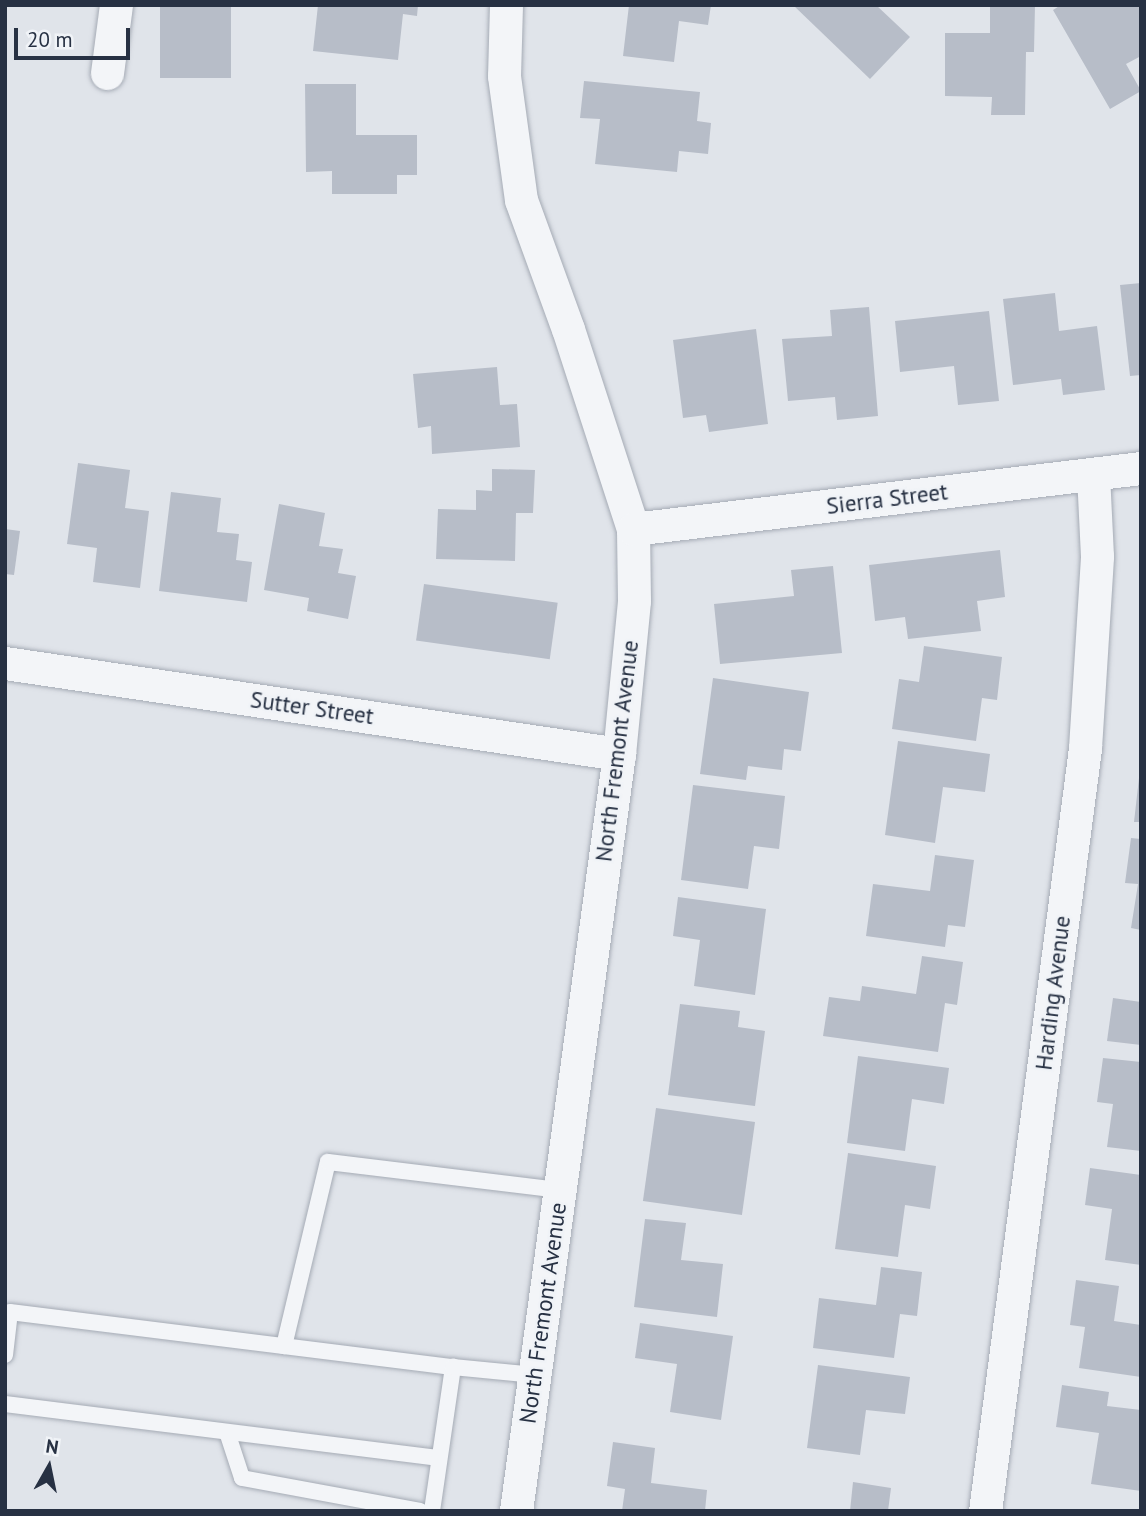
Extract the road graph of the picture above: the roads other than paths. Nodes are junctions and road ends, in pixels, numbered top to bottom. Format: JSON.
{"nodes":[{"id":1,"x":116,"y":5,"type":"edge"},
{"id":2,"x":506,"y":5,"type":"edge"},
{"id":3,"x":107,"y":73,"type":"dead end"},
{"id":4,"x":1141,"y":468,"type":"edge"},
{"id":5,"x":1093,"y":474,"type":"junction"},
{"id":6,"x":633,"y":529,"type":"junction"},
{"id":7,"x":5,"y":663,"type":"edge"},
{"id":8,"x":619,"y":754,"type":"junction"},
{"id":9,"x":560,"y":1190,"type":"junction"},
{"id":10,"x":284,"y":1346,"type":"junction"},
{"id":11,"x":5,"y":1355,"type":"edge"},
{"id":12,"x":453,"y":1367,"type":"junction"},
{"id":13,"x":535,"y":1375,"type":"junction"},
{"id":14,"x":5,"y":1404,"type":"edge"},
{"id":15,"x":227,"y":1432,"type":"junction"},
{"id":16,"x":438,"y":1458,"type":"junction"},
{"id":17,"x":420,"y":1511,"type":"edge"},
{"id":18,"x":432,"y":1511,"type":"edge"},
{"id":19,"x":516,"y":1511,"type":"edge"},
{"id":20,"x":985,"y":1511,"type":"edge"}],
"edges":[{"from":1,"to":3,"type":"street"},
{"from":2,"to":6,"type":"street","name":"North Fremont Avenue"},
{"from":4,"to":5,"type":"street","name":"Sierra Street"},
{"from":5,"to":6,"type":"street","name":"Sierra Street"},
{"from":5,"to":20,"type":"street","name":"Harding Avenue"},
{"from":6,"to":8,"type":"street","name":"North Fremont Avenue"},
{"from":7,"to":8,"type":"street","name":"Sutter Street"},
{"from":8,"to":9,"type":"street","name":"North Fremont Avenue"},
{"from":9,"to":10,"type":"lane"},
{"from":9,"to":13,"type":"street","name":"North Fremont Avenue"},
{"from":10,"to":11,"type":"lane"},
{"from":10,"to":12,"type":"lane"},
{"from":12,"to":13,"type":"lane"},
{"from":12,"to":16,"type":"lane"},
{"from":13,"to":19,"type":"street","name":"North Fremont Avenue"},
{"from":14,"to":15,"type":"lane"},
{"from":15,"to":16,"type":"lane"},
{"from":15,"to":17,"type":"lane"},
{"from":16,"to":18,"type":"lane"}]}
